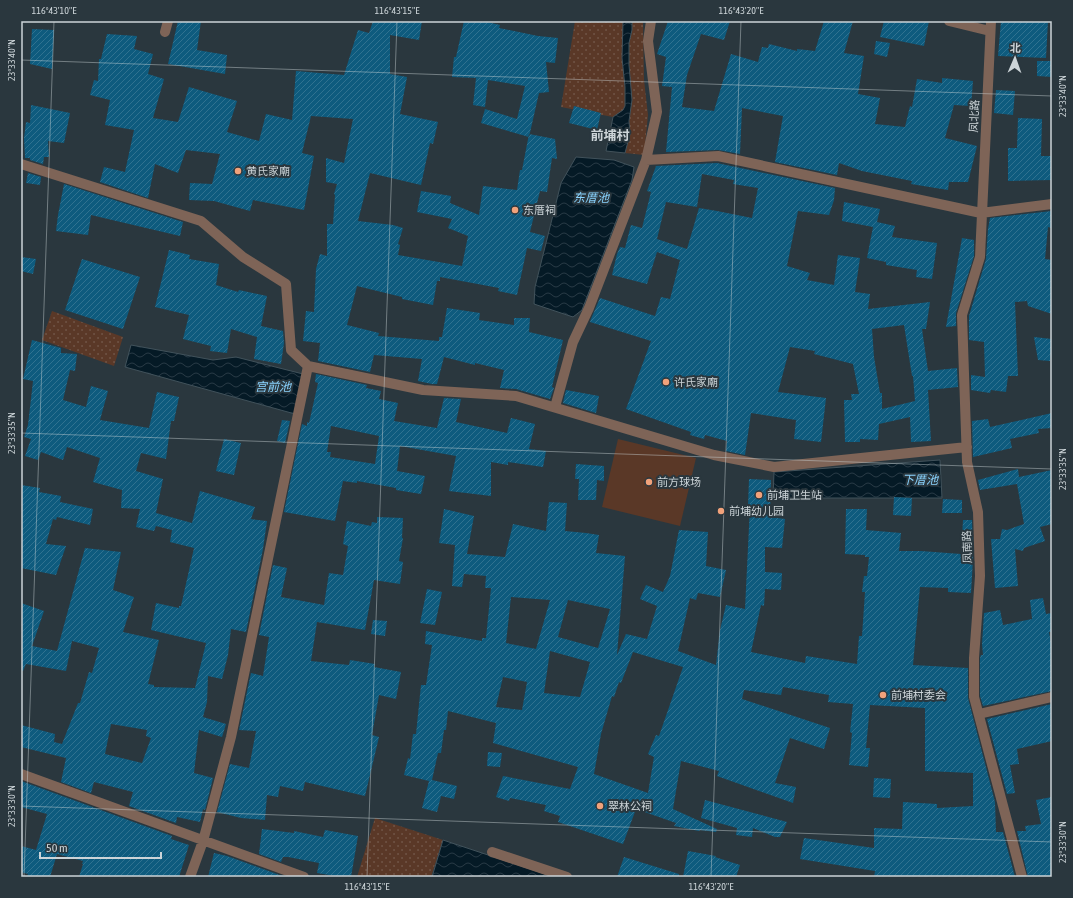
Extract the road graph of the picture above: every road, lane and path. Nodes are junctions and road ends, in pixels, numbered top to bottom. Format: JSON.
{"nodes":[{"id":1,"x":168,"y":21,"type":"edge"},
{"id":2,"x":651,"y":21,"type":"edge"},
{"id":3,"x":949,"y":21,"type":"edge"},
{"id":4,"x":990,"y":26,"type":"edge"},
{"id":5,"x":165,"y":32,"type":"dead end"},
{"id":6,"x":646,"y":160,"type":"junction"},
{"id":7,"x":21,"y":164,"type":"edge"},
{"id":8,"x":1052,"y":204,"type":"edge"},
{"id":9,"x":981,"y":213,"type":"junction"},
{"id":10,"x":308,"y":366,"type":"junction"},
{"id":11,"x":555,"y":407,"type":"junction"},
{"id":12,"x":967,"y":447,"type":"junction"},
{"id":13,"x":1052,"y":697,"type":"edge"},
{"id":14,"x":979,"y":714,"type":"junction"},
{"id":15,"x":21,"y":774,"type":"edge"},
{"id":16,"x":203,"y":841,"type":"junction"},
{"id":17,"x":492,"y":852,"type":"dead end"},
{"id":18,"x":190,"y":877,"type":"edge"},
{"id":19,"x":304,"y":877,"type":"edge"},
{"id":20,"x":568,"y":877,"type":"edge"},
{"id":21,"x":1022,"y":877,"type":"edge"}],
"edges":[{"from":1,"to":5,"type":"street"},
{"from":2,"to":6,"type":"street"},
{"from":3,"to":4,"type":"street"},
{"from":4,"to":9,"type":"street","name":"凤北路"},
{"from":6,"to":9,"type":"street"},
{"from":6,"to":11,"type":"street"},
{"from":7,"to":10,"type":"street"},
{"from":8,"to":9,"type":"street"},
{"from":9,"to":12,"type":"street","name":"凤南路"},
{"from":10,"to":11,"type":"street"},
{"from":10,"to":16,"type":"street"},
{"from":11,"to":12,"type":"street"},
{"from":12,"to":14,"type":"street","name":"凤南路"},
{"from":13,"to":14,"type":"street"},
{"from":14,"to":21,"type":"street","name":"凤南路"},
{"from":15,"to":16,"type":"street"},
{"from":16,"to":18,"type":"street"},
{"from":16,"to":19,"type":"street"},
{"from":17,"to":20,"type":"street"}]}
